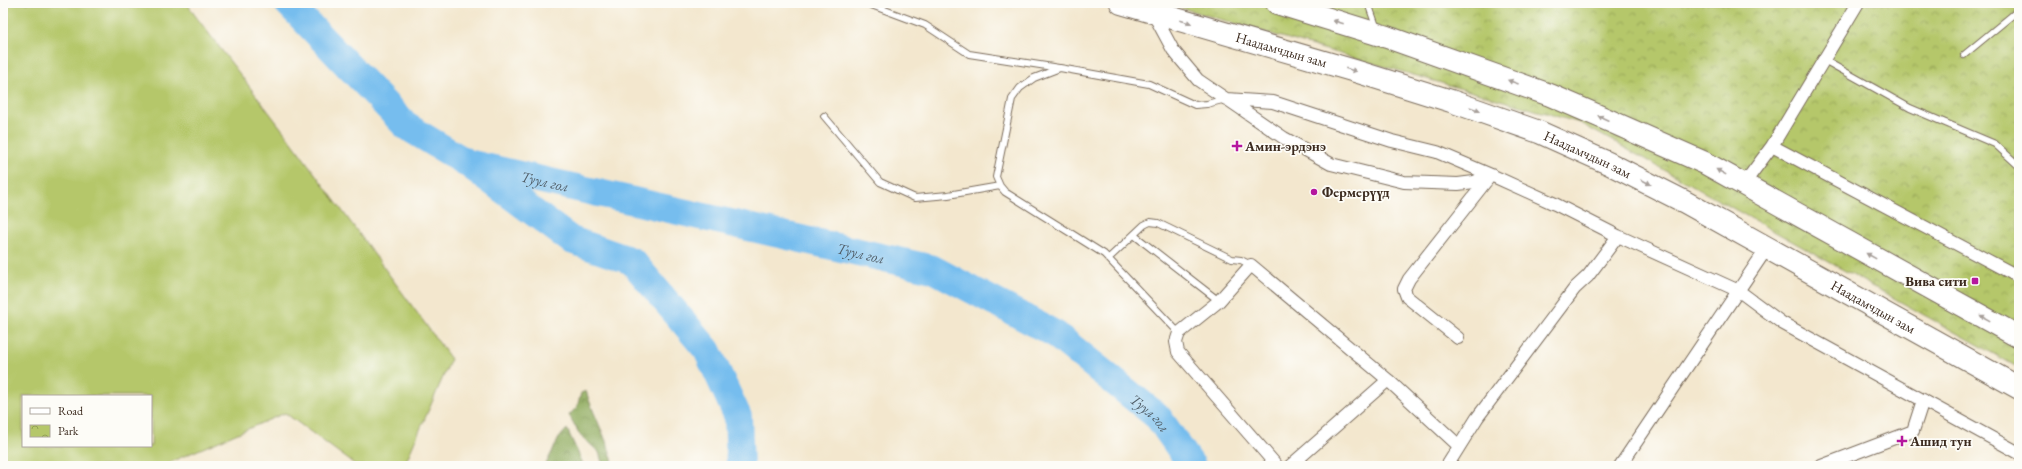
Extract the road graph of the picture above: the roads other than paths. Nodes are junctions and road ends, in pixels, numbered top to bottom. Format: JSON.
{"nodes":[{"id":1,"x":866,"y":3,"type":"edge"},
{"id":2,"x":1121,"y":3,"type":"edge"},
{"id":3,"x":1277,"y":3,"type":"edge"},
{"id":4,"x":1368,"y":3,"type":"edge"},
{"id":5,"x":1858,"y":3,"type":"edge"},
{"id":6,"x":2019,"y":5,"type":"edge"},
{"id":7,"x":1153,"y":13,"type":"junction"},
{"id":8,"x":1379,"y":34,"type":"junction"},
{"id":9,"x":1964,"y":55,"type":"dead end"},
{"id":10,"x":1824,"y":60,"type":"junction"},
{"id":11,"x":1060,"y":68,"type":"junction"},
{"id":12,"x":1226,"y":99,"type":"junction"},
{"id":13,"x":824,"y":116,"type":"dead end"},
{"id":14,"x":1772,"y":146,"type":"junction"},
{"id":15,"x":2019,"y":166,"type":"edge"},
{"id":16,"x":1491,"y":175,"type":"junction"},
{"id":17,"x":1743,"y":185,"type":"junction"},
{"id":18,"x":1000,"y":186,"type":"junction"},
{"id":19,"x":1134,"y":235,"type":"junction"},
{"id":20,"x":1618,"y":236,"type":"junction"},
{"id":21,"x":1767,"y":248,"type":"junction"},
{"id":22,"x":1109,"y":258,"type":"junction"},
{"id":23,"x":1252,"y":266,"type":"junction"},
{"id":24,"x":2019,"y":277,"type":"edge"},
{"id":25,"x":1739,"y":291,"type":"junction"},
{"id":26,"x":1219,"y":301,"type":"junction"},
{"id":27,"x":1179,"y":333,"type":"junction"},
{"id":28,"x":2019,"y":337,"type":"edge"},
{"id":29,"x":1458,"y":338,"type":"dead end"},
{"id":30,"x":1388,"y":380,"type":"junction"},
{"id":31,"x":2019,"y":388,"type":"edge"},
{"id":32,"x":1923,"y":400,"type":"junction"},
{"id":33,"x":1459,"y":446,"type":"junction"},
{"id":34,"x":2019,"y":453,"type":"edge"},
{"id":35,"x":1278,"y":466,"type":"edge"},
{"id":36,"x":1290,"y":466,"type":"edge"},
{"id":37,"x":1446,"y":466,"type":"edge"},
{"id":38,"x":1620,"y":466,"type":"edge"},
{"id":39,"x":1821,"y":466,"type":"edge"}],
"edges":[{"from":1,"to":11,"type":"lane"},
{"from":2,"to":7,"type":"highway","name":"Наадамчдын зам"},
{"from":8,"to":3,"type":"highway","one_way":true},
{"from":4,"to":8,"type":"lane"},
{"from":5,"to":10,"type":"street"},
{"from":6,"to":9,"type":"lane"},
{"from":7,"to":12,"type":"street"},
{"from":7,"to":21,"type":"highway","name":"Наадамчдын зам","one_way":true},
{"from":17,"to":8,"type":"highway","one_way":true},
{"from":10,"to":14,"type":"street"},
{"from":10,"to":15,"type":"lane"},
{"from":11,"to":12,"type":"lane"},
{"from":11,"to":18,"type":"lane"},
{"from":12,"to":16,"type":"street"},
{"from":12,"to":16,"type":"street"},
{"from":13,"to":18,"type":"lane"},
{"from":14,"to":17,"type":"street"},
{"from":14,"to":24,"type":"street"},
{"from":16,"to":20,"type":"street"},
{"from":16,"to":29,"type":"street"},
{"from":28,"to":17,"type":"highway","one_way":true},
{"from":18,"to":22,"type":"lane"},
{"from":19,"to":22,"type":"lane"},
{"from":19,"to":23,"type":"lane"},
{"from":19,"to":26,"type":"lane"},
{"from":20,"to":25,"type":"street"},
{"from":20,"to":33,"type":"street"},
{"from":21,"to":25,"type":"street"},
{"from":21,"to":31,"type":"highway","name":"Наадамчдын зам"},
{"from":22,"to":27,"type":"lane"},
{"from":23,"to":26,"type":"street"},
{"from":23,"to":30,"type":"street"},
{"from":25,"to":32,"type":"street"},
{"from":25,"to":38,"type":"street"},
{"from":26,"to":27,"type":"street"},
{"from":27,"to":35,"type":"street"},
{"from":30,"to":33,"type":"street"},
{"from":30,"to":36,"type":"street"},
{"from":32,"to":34,"type":"street"},
{"from":32,"to":39,"type":"street"},
{"from":33,"to":37,"type":"street"}]}
